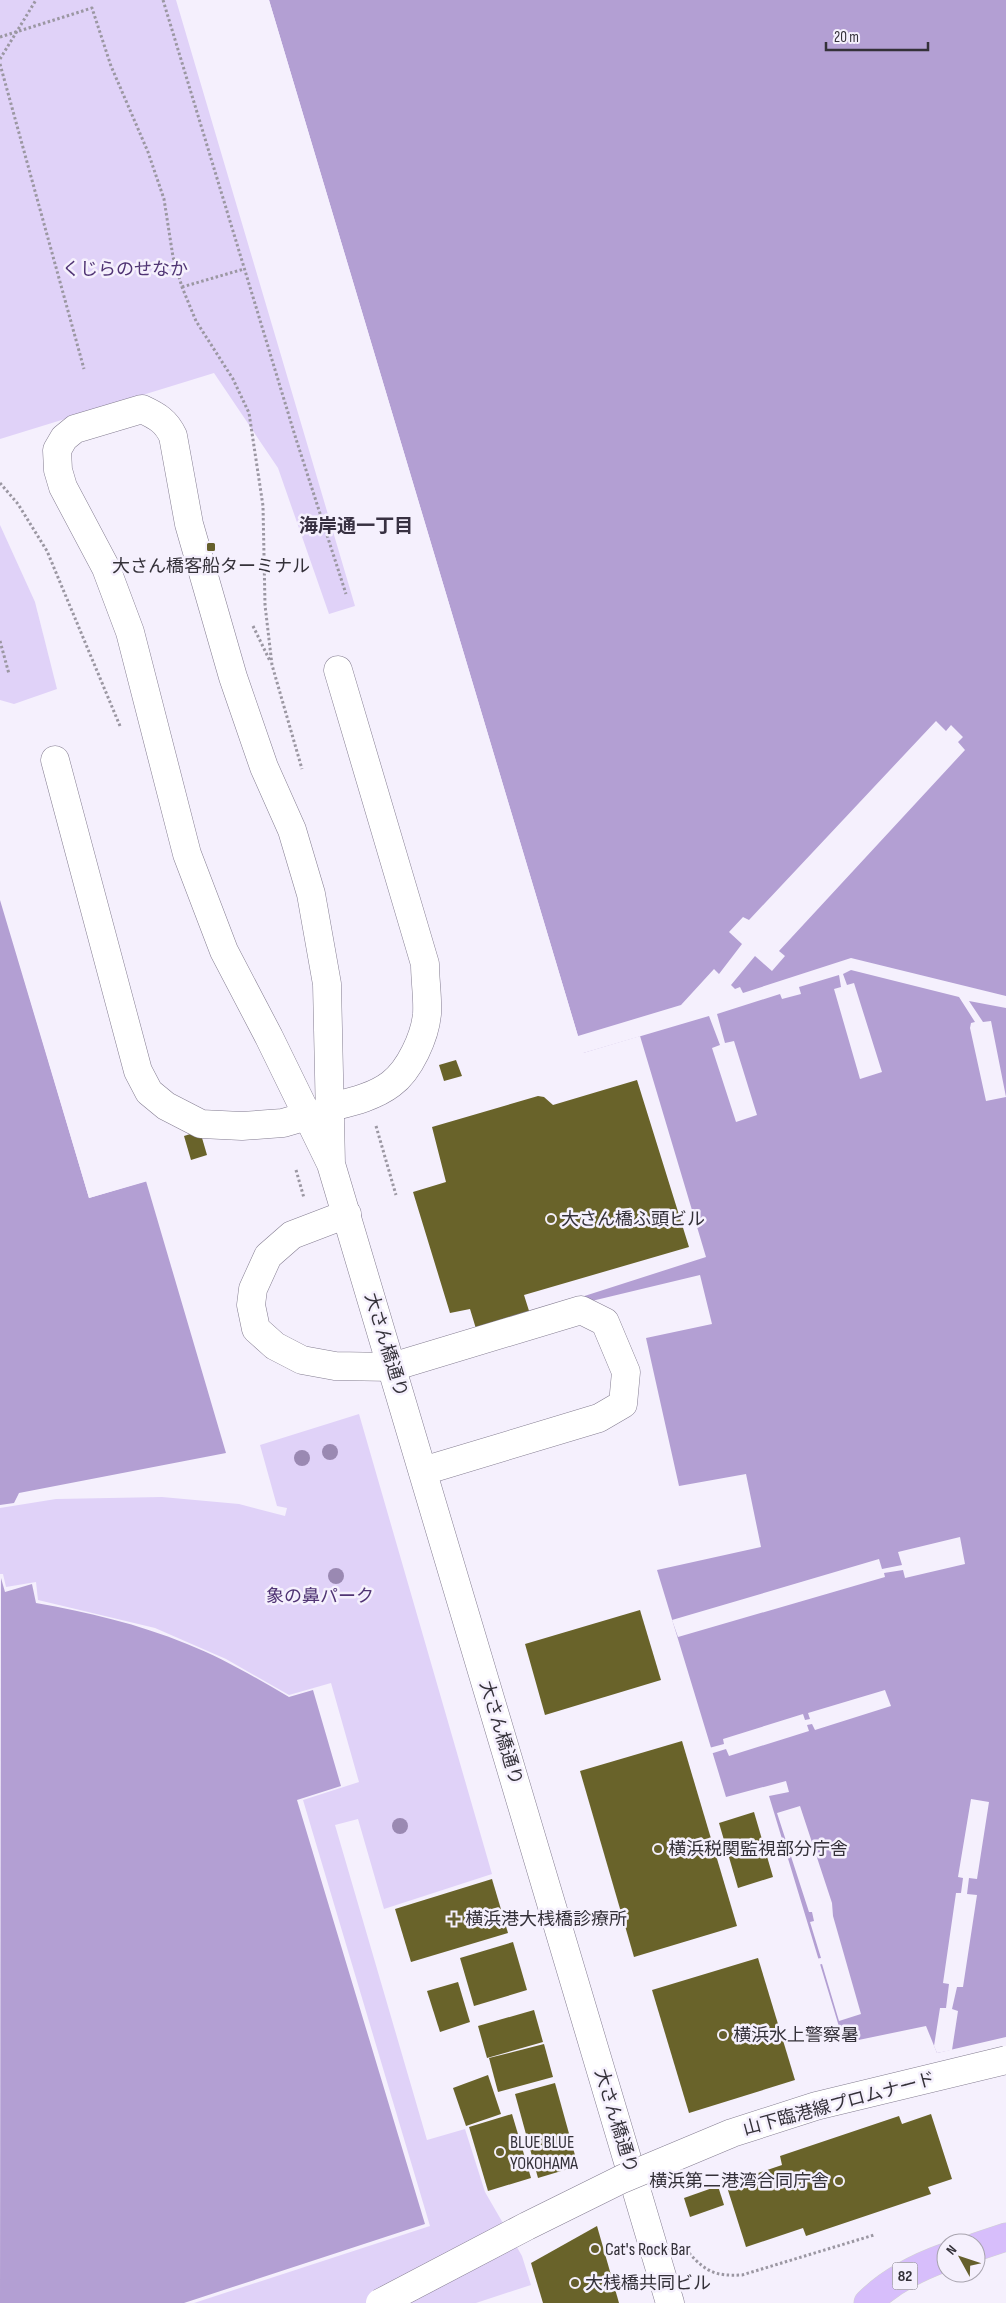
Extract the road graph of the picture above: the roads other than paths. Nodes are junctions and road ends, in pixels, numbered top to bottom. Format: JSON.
{"nodes":[{"id":1,"x":338,"y":670,"type":"dead end"},
{"id":2,"x":55,"y":760,"type":"dead end"},
{"id":3,"x":319,"y":1112,"type":"junction"},
{"id":4,"x":346,"y":1214,"type":"junction"},
{"id":5,"x":392,"y":1367,"type":"junction"},
{"id":6,"x":423,"y":1471,"type":"junction"},
{"id":7,"x":1006,"y":2060,"type":"edge"},
{"id":8,"x":1006,"y":2237,"type":"edge"},
{"id":9,"x":986,"y":2244,"type":"edge"},
{"id":10,"x":936,"y":2261,"type":"edge"},
{"id":11,"x":380,"y":2303,"type":"edge"},
{"id":12,"x":670,"y":2303,"type":"edge"},
{"id":13,"x":868,"y":2303,"type":"edge"}],
"edges":[{"from":1,"to":3,"type":"street"},
{"from":2,"to":3,"type":"street"},
{"from":3,"to":3,"type":"street","name":"大さん橋通り"},
{"from":3,"to":4,"type":"street","name":"大さん橋通り"},
{"from":4,"to":5,"type":"street","name":"大さん橋通り"},
{"from":4,"to":5,"type":"street"},
{"from":5,"to":6,"type":"street","name":"大さん橋通り"},
{"from":5,"to":6,"type":"street"},
{"from":6,"to":12,"type":"street","name":"大さん橋通り"},
{"from":7,"to":11,"type":"street","name":"山下臨港線プロムナード","bridge":true},
{"from":8,"to":9,"type":"main road"},
{"from":10,"to":13,"type":"main road","number":"82"}]}
